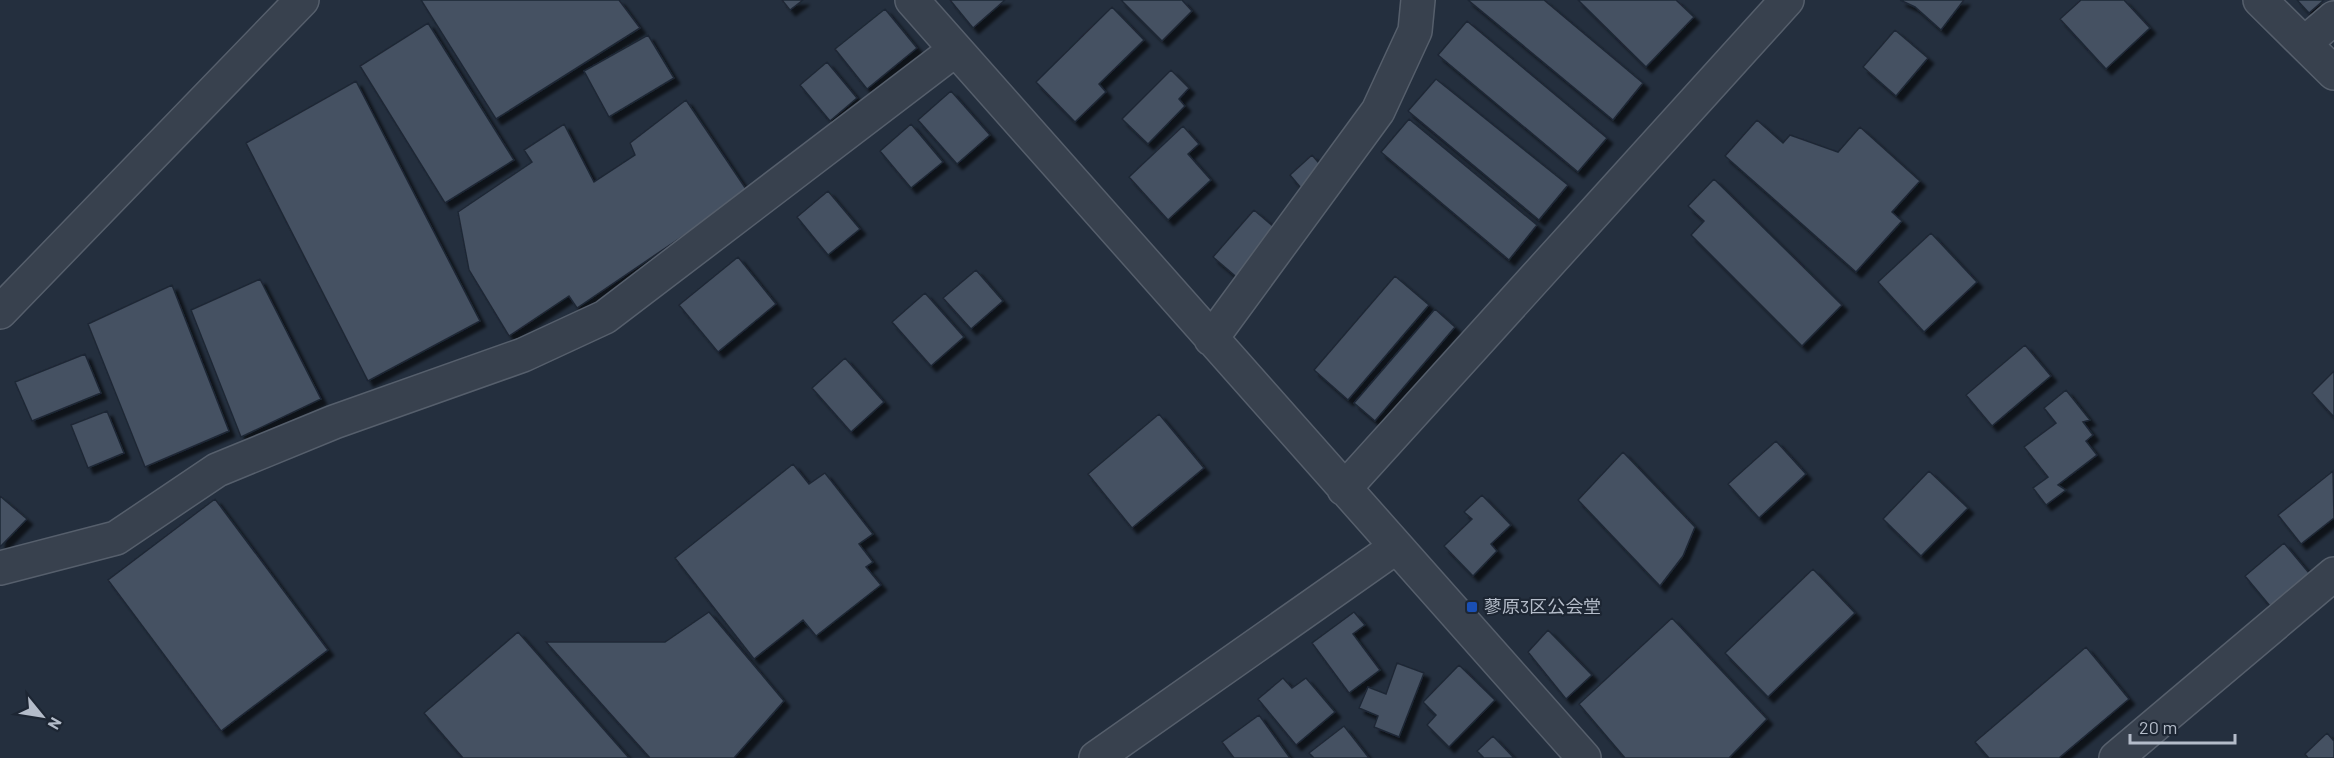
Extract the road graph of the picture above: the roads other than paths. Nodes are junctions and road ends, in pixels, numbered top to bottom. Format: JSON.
{"nodes":[{"id":1,"x":302,"y":0,"type":"edge"},
{"id":2,"x":912,"y":0,"type":"edge"},
{"id":3,"x":1418,"y":0,"type":"edge"},
{"id":4,"x":1787,"y":0,"type":"edge"},
{"id":5,"x":2260,"y":0,"type":"edge"},
{"id":6,"x":2334,"y":18,"type":"edge"},
{"id":7,"x":2306,"y":43,"type":"junction"},
{"id":8,"x":955,"y":50,"type":"junction"},
{"id":9,"x":2334,"y":73,"type":"edge"},
{"id":10,"x":0,"y":312,"type":"edge"},
{"id":11,"x":1211,"y":339,"type":"junction"},
{"id":12,"x":1344,"y":489,"type":"junction"},
{"id":13,"x":1396,"y":547,"type":"junction"},
{"id":14,"x":0,"y":568,"type":"edge"},
{"id":15,"x":2334,"y":574,"type":"edge"},
{"id":16,"x":1096,"y":758,"type":"edge"},
{"id":17,"x":1584,"y":758,"type":"edge"},
{"id":18,"x":2116,"y":758,"type":"edge"}],
"edges":[{"from":1,"to":10,"type":"street"},
{"from":2,"to":8,"type":"street"},
{"from":3,"to":11,"type":"street"},
{"from":4,"to":12,"type":"street"},
{"from":5,"to":7,"type":"street"},
{"from":6,"to":7,"type":"street"},
{"from":7,"to":9,"type":"street"},
{"from":8,"to":11,"type":"street"},
{"from":8,"to":14,"type":"street"},
{"from":11,"to":12,"type":"street"},
{"from":12,"to":13,"type":"street"},
{"from":13,"to":16,"type":"street"},
{"from":13,"to":17,"type":"street"},
{"from":15,"to":18,"type":"street"}]}
